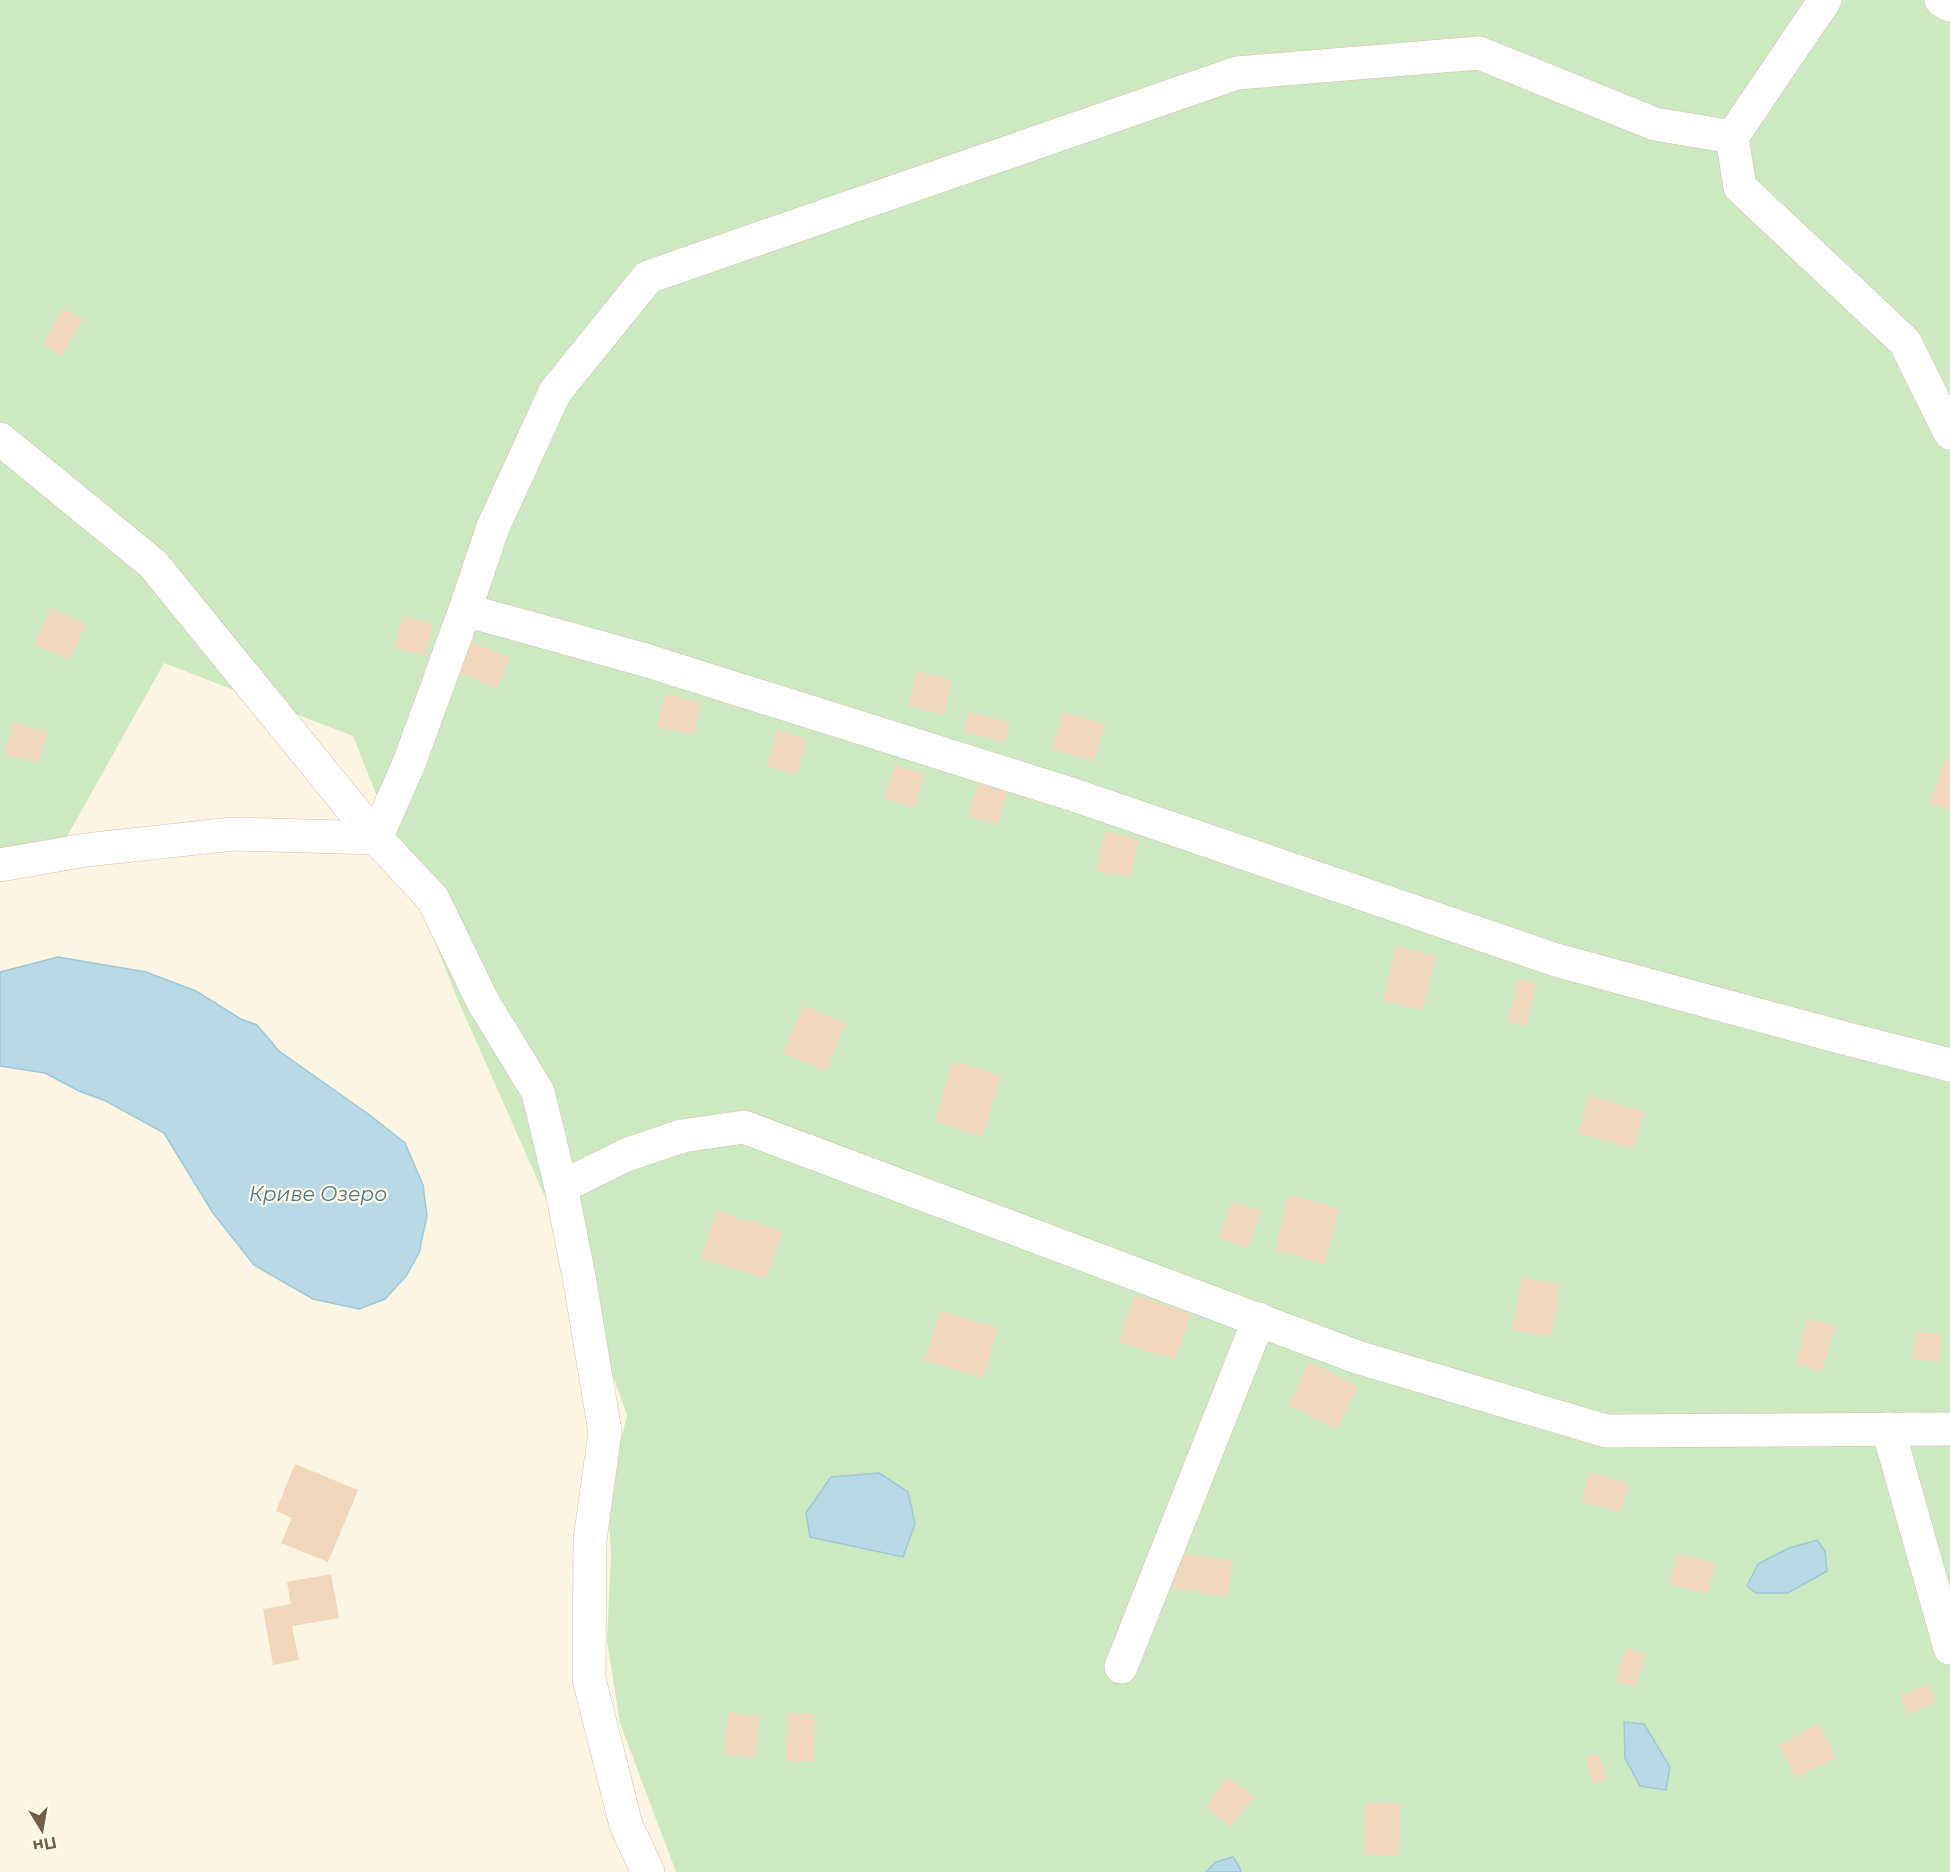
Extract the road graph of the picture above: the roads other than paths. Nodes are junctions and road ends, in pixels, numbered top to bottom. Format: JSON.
{"nodes":[{"id":1,"x":1825,"y":0,"type":"edge"},
{"id":2,"x":1941,"y":0,"type":"edge"},
{"id":3,"x":1950,"y":5,"type":"edge"},
{"id":4,"x":1732,"y":136,"type":"junction"},
{"id":5,"x":1950,"y":433,"type":"edge"},
{"id":6,"x":0,"y":439,"type":"edge"},
{"id":7,"x":465,"y":610,"type":"junction"},
{"id":8,"x":376,"y":838,"type":"junction"},
{"id":9,"x":0,"y":865,"type":"edge"},
{"id":10,"x":1950,"y":1065,"type":"edge"},
{"id":11,"x":561,"y":1187,"type":"junction"},
{"id":12,"x":1259,"y":1319,"type":"junction"},
{"id":13,"x":1888,"y":1429,"type":"junction"},
{"id":14,"x":1950,"y":1429,"type":"edge"},
{"id":15,"x":1950,"y":1648,"type":"edge"},
{"id":16,"x":1121,"y":1667,"type":"dead end"},
{"id":17,"x":648,"y":1872,"type":"edge"}],
"edges":[{"from":1,"to":4,"type":"street"},
{"from":2,"to":3,"type":"street"},
{"from":4,"to":5,"type":"street"},
{"from":4,"to":7,"type":"street"},
{"from":6,"to":8,"type":"street"},
{"from":7,"to":8,"type":"street"},
{"from":7,"to":10,"type":"street"},
{"from":8,"to":9,"type":"street"},
{"from":8,"to":11,"type":"street"},
{"from":11,"to":12,"type":"street"},
{"from":11,"to":17,"type":"street"},
{"from":12,"to":13,"type":"street"},
{"from":12,"to":16,"type":"street"},
{"from":13,"to":14,"type":"street"},
{"from":13,"to":15,"type":"street"}]}
